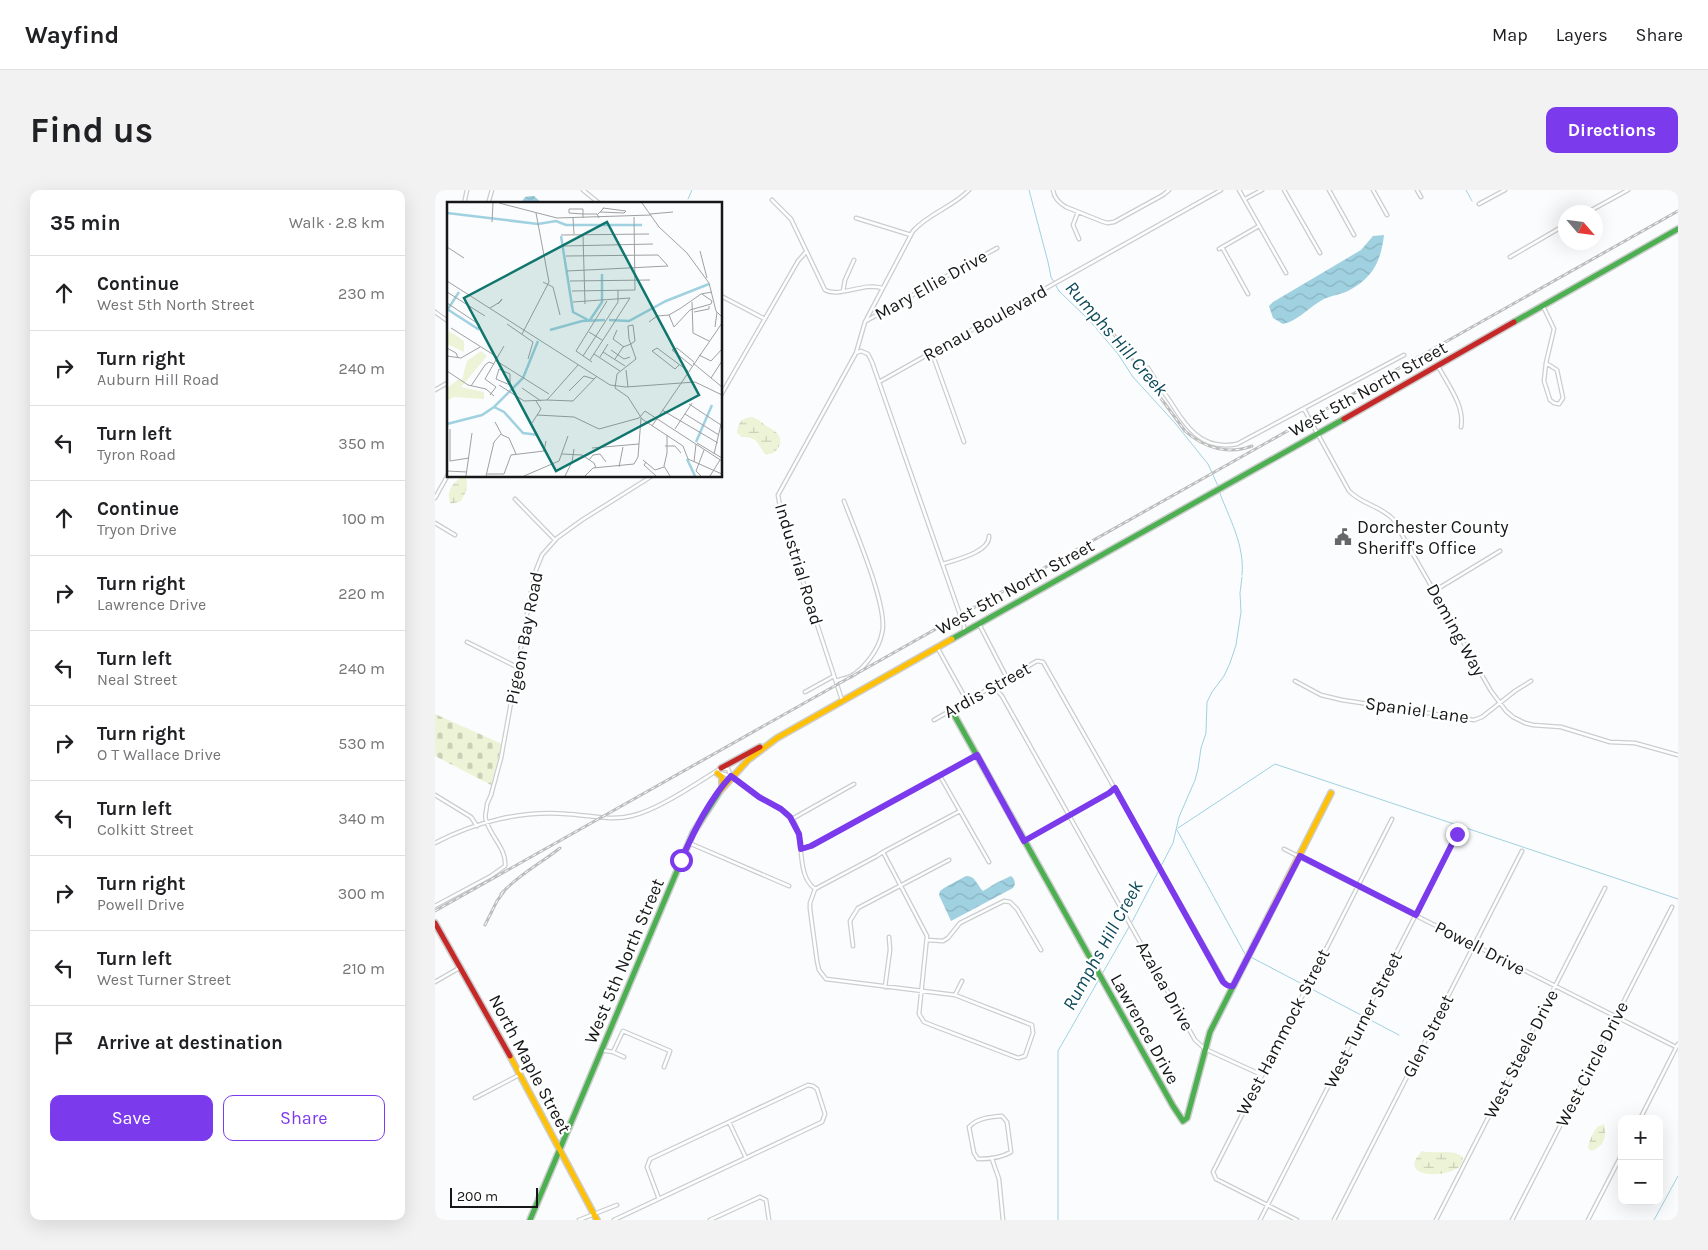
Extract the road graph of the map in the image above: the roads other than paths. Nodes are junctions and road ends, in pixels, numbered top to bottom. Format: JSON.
{"nodes":[{"id":1,"x":583,"y":190,"type":"edge"},
{"id":2,"x":969,"y":190,"type":"edge"},
{"id":3,"x":1053,"y":190,"type":"edge"},
{"id":4,"x":1169,"y":190,"type":"edge"},
{"id":5,"x":1221,"y":190,"type":"edge"},
{"id":6,"x":1239,"y":190,"type":"edge"},
{"id":7,"x":1262,"y":190,"type":"edge"},
{"id":8,"x":1285,"y":190,"type":"edge"},
{"id":9,"x":1329,"y":190,"type":"edge"},
{"id":10,"x":1373,"y":190,"type":"edge"},
{"id":11,"x":1417,"y":190,"type":"edge"},
{"id":12,"x":1505,"y":190,"type":"edge"},
{"id":13,"x":1628,"y":190,"type":"edge"},
{"id":14,"x":1421,"y":197,"type":"dead end"},
{"id":15,"x":772,"y":200,"type":"dead end"},
{"id":16,"x":1245,"y":200,"type":"junction"},
{"id":17,"x":598,"y":202,"type":"edge"},
{"id":18,"x":1479,"y":204,"type":"dead end"},
{"id":19,"x":1601,"y":205,"type":"edge"},
{"id":20,"x":1078,"y":212,"type":"junction"},
{"id":21,"x":1387,"y":215,"type":"dead end"},
{"id":22,"x":856,"y":218,"type":"dead end"},
{"id":23,"x":1259,"y":226,"type":"junction"},
{"id":24,"x":1558,"y":229,"type":"edge"},
{"id":25,"x":1678,"y":230,"type":"edge"},
{"id":26,"x":911,"y":235,"type":"junction"},
{"id":27,"x":1354,"y":235,"type":"dead end"},
{"id":28,"x":1079,"y":239,"type":"dead end"},
{"id":29,"x":997,"y":248,"type":"dead end"},
{"id":30,"x":806,"y":252,"type":"junction"},
{"id":31,"x":1321,"y":253,"type":"dead end"},
{"id":32,"x":1510,"y":257,"type":"dead end"},
{"id":33,"x":853,"y":260,"type":"dead end"},
{"id":34,"x":1286,"y":273,"type":"dead end"},
{"id":35,"x":882,"y":288,"type":"junction"},
{"id":36,"x":843,"y":291,"type":"junction"},
{"id":37,"x":1248,"y":294,"type":"dead end"},
{"id":38,"x":723,"y":297,"type":"edge"},
{"id":39,"x":1543,"y":306,"type":"junction"},
{"id":40,"x":435,"y":312,"type":"edge"},
{"id":41,"x":765,"y":319,"type":"junction"},
{"id":42,"x":447,"y":321,"type":"edge"},
{"id":43,"x":865,"y":322,"type":"junction"},
{"id":44,"x":856,"y":353,"type":"junction"},
{"id":45,"x":932,"y":353,"type":"junction"},
{"id":46,"x":1404,"y":355,"type":"dead end"},
{"id":47,"x":1545,"y":363,"type":"junction"},
{"id":48,"x":1438,"y":366,"type":"junction"},
{"id":49,"x":1148,"y":368,"type":"dead end"},
{"id":50,"x":879,"y":382,"type":"junction"},
{"id":51,"x":447,"y":383,"type":"edge"},
{"id":52,"x":435,"y":390,"type":"edge"},
{"id":53,"x":723,"y":392,"type":"edge"},
{"id":54,"x":1304,"y":409,"type":"junction"},
{"id":55,"x":1461,"y":427,"type":"dead end"},
{"id":56,"x":1317,"y":434,"type":"junction"},
{"id":57,"x":964,"y":442,"type":"dead end"},
{"id":58,"x":447,"y":477,"type":"edge"},
{"id":59,"x":649,"y":478,"type":"edge"},
{"id":60,"x":435,"y":498,"type":"edge"},
{"id":61,"x":515,"y":499,"type":"dead end"},
{"id":62,"x":844,"y":501,"type":"dead end"},
{"id":63,"x":435,"y":524,"type":"edge"},
{"id":64,"x":455,"y":535,"type":"dead end"},
{"id":65,"x":989,"y":536,"type":"dead end"},
{"id":66,"x":555,"y":540,"type":"junction"},
{"id":67,"x":1500,"y":552,"type":"dead end"},
{"id":68,"x":943,"y":564,"type":"junction"},
{"id":69,"x":1433,"y":589,"type":"junction"},
{"id":70,"x":979,"y":624,"type":"junction"},
{"id":71,"x":964,"y":632,"type":"junction"},
{"id":72,"x":467,"y":642,"type":"dead end"},
{"id":73,"x":937,"y":647,"type":"junction"},
{"id":74,"x":517,"y":667,"type":"junction"},
{"id":75,"x":834,"y":676,"type":"junction"},
{"id":76,"x":1007,"y":678,"type":"junction"},
{"id":77,"x":836,"y":681,"type":"junction"},
{"id":78,"x":1295,"y":681,"type":"dead end"},
{"id":79,"x":1531,"y":681,"type":"dead end"},
{"id":80,"x":993,"y":686,"type":"junction"},
{"id":81,"x":805,"y":692,"type":"dead end"},
{"id":82,"x":842,"y":700,"type":"junction"},
{"id":83,"x":967,"y":701,"type":"junction"},
{"id":84,"x":1499,"y":703,"type":"junction"},
{"id":85,"x":952,"y":711,"type":"junction"},
{"id":86,"x":935,"y":720,"type":"dead end"},
{"id":87,"x":762,"y":748,"type":"junction"},
{"id":88,"x":977,"y":755,"type":"junction"},
{"id":89,"x":1678,"y":755,"type":"edge"},
{"id":90,"x":721,"y":768,"type":"junction"},
{"id":91,"x":717,"y":773,"type":"junction"},
{"id":92,"x":708,"y":776,"type":"junction"},
{"id":93,"x":731,"y":776,"type":"junction"},
{"id":94,"x":939,"y":776,"type":"junction"},
{"id":95,"x":855,"y":784,"type":"dead end"},
{"id":96,"x":722,"y":786,"type":"junction"},
{"id":97,"x":1115,"y":788,"type":"junction"},
{"id":98,"x":1331,"y":793,"type":"dead end"},
{"id":99,"x":435,"y":795,"type":"edge"},
{"id":100,"x":960,"y":811,"type":"junction"},
{"id":101,"x":1069,"y":816,"type":"junction"},
{"id":102,"x":792,"y":819,"type":"junction"},
{"id":103,"x":1391,"y":819,"type":"dead end"},
{"id":104,"x":487,"y":823,"type":"junction"},
{"id":105,"x":477,"y":826,"type":"junction"},
{"id":106,"x":1457,"y":834,"type":"dead end"},
{"id":107,"x":1024,"y":841,"type":"junction"},
{"id":108,"x":689,"y":843,"type":"junction"},
{"id":109,"x":435,"y":844,"type":"edge"},
{"id":110,"x":801,"y":849,"type":"junction"},
{"id":111,"x":1284,"y":849,"type":"dead end"},
{"id":112,"x":1522,"y":851,"type":"dead end"},
{"id":113,"x":883,"y":852,"type":"junction"},
{"id":114,"x":1300,"y":856,"type":"junction"},
{"id":115,"x":949,"y":860,"type":"dead end"},
{"id":116,"x":989,"y":862,"type":"dead end"},
{"id":117,"x":789,"y":886,"type":"dead end"},
{"id":118,"x":901,"y":886,"type":"junction"},
{"id":119,"x":1359,"y":886,"type":"junction"},
{"id":120,"x":1605,"y":888,"type":"dead end"},
{"id":121,"x":815,"y":889,"type":"junction"},
{"id":122,"x":435,"y":906,"type":"edge"},
{"id":123,"x":1672,"y":908,"type":"dead end"},
{"id":124,"x":1416,"y":915,"type":"junction"},
{"id":125,"x":435,"y":923,"type":"edge"},
{"id":126,"x":889,"y":938,"type":"dead end"},
{"id":127,"x":927,"y":940,"type":"junction"},
{"id":128,"x":1474,"y":945,"type":"junction"},
{"id":129,"x":853,"y":946,"type":"dead end"},
{"id":130,"x":1041,"y":950,"type":"dead end"},
{"id":131,"x":461,"y":967,"type":"junction"},
{"id":132,"x":962,"y":981,"type":"dead end"},
{"id":133,"x":435,"y":982,"type":"edge"},
{"id":134,"x":885,"y":986,"type":"junction"},
{"id":135,"x":1233,"y":986,"type":"junction"},
{"id":136,"x":1555,"y":986,"type":"junction"},
{"id":137,"x":921,"y":991,"type":"junction"},
{"id":138,"x":955,"y":995,"type":"junction"},
{"id":139,"x":1616,"y":1017,"type":"junction"},
{"id":140,"x":1677,"y":1046,"type":"edge"},
{"id":141,"x":1205,"y":1049,"type":"junction"},
{"id":142,"x":601,"y":1050,"type":"junction"},
{"id":143,"x":613,"y":1052,"type":"junction"},
{"id":144,"x":624,"y":1057,"type":"dead end"},
{"id":145,"x":664,"y":1067,"type":"dead end"},
{"id":146,"x":521,"y":1074,"type":"junction"},
{"id":147,"x":1261,"y":1075,"type":"junction"},
{"id":148,"x":475,"y":1098,"type":"dead end"},
{"id":149,"x":1642,"y":1115,"type":"edge"},
{"id":150,"x":729,"y":1122,"type":"junction"},
{"id":151,"x":560,"y":1150,"type":"junction"},
{"id":152,"x":746,"y":1158,"type":"junction"},
{"id":153,"x":992,"y":1159,"type":"junction"},
{"id":154,"x":1619,"y":1160,"type":"edge"},
{"id":155,"x":659,"y":1198,"type":"junction"},
{"id":156,"x":617,"y":1205,"type":"dead end"},
{"id":157,"x":1268,"y":1205,"type":"junction"},
{"id":158,"x":593,"y":1214,"type":"junction"},
{"id":159,"x":530,"y":1220,"type":"edge"},
{"id":160,"x":579,"y":1220,"type":"edge"},
{"id":161,"x":597,"y":1220,"type":"edge"},
{"id":162,"x":614,"y":1220,"type":"edge"},
{"id":163,"x":711,"y":1220,"type":"edge"},
{"id":164,"x":769,"y":1220,"type":"edge"},
{"id":165,"x":1003,"y":1220,"type":"edge"},
{"id":166,"x":1260,"y":1220,"type":"edge"},
{"id":167,"x":1297,"y":1220,"type":"edge"},
{"id":168,"x":1334,"y":1220,"type":"edge"},
{"id":169,"x":1436,"y":1220,"type":"edge"},
{"id":170,"x":1512,"y":1220,"type":"edge"},
{"id":171,"x":1588,"y":1220,"type":"edge"}],
"edges":[{"from":1,"to":17,"type":"street"},
{"from":2,"to":26,"type":"street","name":"Industrial Road"},
{"from":3,"to":20,"type":"street"},
{"from":4,"to":20,"type":"street"},
{"from":5,"to":45,"type":"street","name":"Renau Boulevard"},
{"from":6,"to":16,"type":"street"},
{"from":7,"to":16,"type":"street"},
{"from":8,"to":31,"type":"street"},
{"from":9,"to":27,"type":"street"},
{"from":10,"to":21,"type":"street"},
{"from":11,"to":14,"type":"street"},
{"from":12,"to":18,"type":"street"},
{"from":13,"to":19,"type":"street"},
{"from":15,"to":30,"type":"street"},
{"from":16,"to":23,"type":"street"},
{"from":20,"to":28,"type":"street"},
{"from":22,"to":26,"type":"street"},
{"from":23,"to":34,"type":"street"},
{"from":23,"to":37,"type":"street"},
{"from":24,"to":32,"type":"street"},
{"from":25,"to":39,"type":"main road","name":"West 5th North Street"},
{"from":26,"to":35,"type":"street","name":"Industrial Road"},
{"from":29,"to":43,"type":"street","name":"Mary Ellie Drive"},
{"from":30,"to":36,"type":"street"},
{"from":30,"to":41,"type":"street"},
{"from":33,"to":36,"type":"street"},
{"from":35,"to":36,"type":"street"},
{"from":35,"to":43,"type":"street","name":"Industrial Road"},
{"from":38,"to":41,"type":"street"},
{"from":39,"to":47,"type":"street"},
{"from":39,"to":48,"type":"main road","name":"West 5th North Street"},
{"from":40,"to":42,"type":"street"},
{"from":41,"to":53,"type":"street"},
{"from":43,"to":44,"type":"street","name":"Industrial Road"},
{"from":44,"to":50,"type":"street"},
{"from":44,"to":75,"type":"street","name":"Industrial Road"},
{"from":45,"to":50,"type":"street","name":"Renau Boulevard"},
{"from":45,"to":57,"type":"street"},
{"from":46,"to":54,"type":"street"},
{"from":47,"to":47,"type":"street"},
{"from":48,"to":55,"type":"street"},
{"from":48,"to":56,"type":"main road","name":"West 5th North Street"},
{"from":49,"to":54,"type":"street"},
{"from":50,"to":68,"type":"street"},
{"from":51,"to":52,"type":"street"},
{"from":54,"to":56,"type":"street","name":"Deming Way"},
{"from":56,"to":69,"type":"street","name":"Deming Way"},
{"from":56,"to":70,"type":"main road","name":"West 5th North Street"},
{"from":58,"to":60,"type":"street"},
{"from":59,"to":66,"type":"street","name":"Pigeon Bay Road"},
{"from":61,"to":66,"type":"street"},
{"from":62,"to":77,"type":"street"},
{"from":63,"to":64,"type":"street"},
{"from":65,"to":68,"type":"street"},
{"from":66,"to":74,"type":"street","name":"Pigeon Bay Road"},
{"from":67,"to":69,"type":"street"},
{"from":68,"to":71,"type":"street"},
{"from":69,"to":84,"type":"street","name":"Deming Way"},
{"from":70,"to":71,"type":"main road","name":"West 5th North Street"},
{"from":70,"to":76,"type":"street"},
{"from":71,"to":73,"type":"main road","name":"West 5th North Street"},
{"from":72,"to":74,"type":"street"},
{"from":73,"to":82,"type":"main road","name":"West 5th North Street"},
{"from":73,"to":83,"type":"street"},
{"from":74,"to":104,"type":"street","name":"Pigeon Bay Road"},
{"from":75,"to":77,"type":"street","name":"Industrial Road"},
{"from":75,"to":81,"type":"street"},
{"from":76,"to":80,"type":"street","name":"Ardis Street"},
{"from":76,"to":97,"type":"street","name":"Ardis Street"},
{"from":77,"to":82,"type":"street","name":"Industrial Road"},
{"from":78,"to":84,"type":"street","name":"Spaniel Lane"},
{"from":79,"to":84,"type":"street","name":"Spaniel Lane"},
{"from":80,"to":83,"type":"street","name":"Ardis Street"},
{"from":80,"to":101,"type":"street","name":"Azalea Drive"},
{"from":82,"to":87,"type":"main road","name":"West 5th North Street"},
{"from":83,"to":85,"type":"street","name":"Ardis Street"},
{"from":84,"to":89,"type":"street","name":"Deming Way"},
{"from":85,"to":86,"type":"street","name":"Ardis Street"},
{"from":85,"to":88,"type":"main road","name":"Lawrence Drive"},
{"from":87,"to":90,"type":"main road"},
{"from":87,"to":93,"type":"main road","name":"West 5th North Street"},
{"from":88,"to":94,"type":"street"},
{"from":88,"to":107,"type":"main road","name":"Lawrence Drive"},
{"from":90,"to":92,"type":"street"},
{"from":90,"to":93,"type":"street"},
{"from":91,"to":92,"type":"street"},
{"from":91,"to":93,"type":"street"},
{"from":91,"to":96,"type":"main road"},
{"from":92,"to":104,"type":"street"},
{"from":93,"to":96,"type":"main road","name":"West 5th North Street"},
{"from":93,"to":102,"type":"street"},
{"from":94,"to":100,"type":"street"},
{"from":94,"to":110,"type":"street"},
{"from":95,"to":102,"type":"street"},
{"from":96,"to":108,"type":"main road","name":"West 5th North Street"},
{"from":97,"to":101,"type":"street"},
{"from":97,"to":135,"type":"street"},
{"from":98,"to":114,"type":"main road"},
{"from":99,"to":105,"type":"street"},
{"from":100,"to":113,"type":"street"},
{"from":100,"to":116,"type":"street"},
{"from":101,"to":107,"type":"street"},
{"from":101,"to":141,"type":"street","name":"Azalea Drive"},
{"from":102,"to":110,"type":"street"},
{"from":103,"to":119,"type":"street","name":"West Hammock Street"},
{"from":104,"to":105,"type":"street"},
{"from":104,"to":122,"type":"street"},
{"from":105,"to":109,"type":"street"},
{"from":106,"to":124,"type":"street","name":"West Turner Street"},
{"from":107,"to":141,"type":"main road","name":"Lawrence Drive"},
{"from":108,"to":117,"type":"street"},
{"from":108,"to":142,"type":"main road","name":"West 5th North Street"},
{"from":110,"to":121,"type":"street"},
{"from":111,"to":114,"type":"street","name":"Powell Drive"},
{"from":112,"to":128,"type":"street","name":"Glen Street"},
{"from":113,"to":118,"type":"street"},
{"from":113,"to":121,"type":"street"},
{"from":114,"to":119,"type":"street","name":"Powell Drive"},
{"from":114,"to":135,"type":"main road"},
{"from":115,"to":118,"type":"street"},
{"from":118,"to":127,"type":"street"},
{"from":118,"to":129,"type":"street"},
{"from":119,"to":124,"type":"street","name":"Powell Drive"},
{"from":119,"to":147,"type":"street","name":"West Hammock Street"},
{"from":120,"to":136,"type":"street","name":"West Steele Drive"},
{"from":121,"to":134,"type":"street"},
{"from":123,"to":139,"type":"street","name":"West Circle Drive"},
{"from":124,"to":128,"type":"street","name":"Powell Drive"},
{"from":124,"to":157,"type":"street","name":"West Turner Street"},
{"from":125,"to":131,"type":"main road","name":"North Maple Street"},
{"from":126,"to":134,"type":"street"},
{"from":127,"to":130,"type":"street"},
{"from":127,"to":137,"type":"street"},
{"from":128,"to":136,"type":"street","name":"Powell Drive"},
{"from":128,"to":168,"type":"street","name":"Glen Street"},
{"from":131,"to":133,"type":"street"},
{"from":131,"to":146,"type":"main road","name":"North Maple Street"},
{"from":132,"to":138,"type":"street"},
{"from":134,"to":137,"type":"street"},
{"from":135,"to":141,"type":"main road"},
{"from":136,"to":139,"type":"street","name":"Powell Drive"},
{"from":136,"to":169,"type":"street","name":"West Steele Drive"},
{"from":137,"to":138,"type":"street"},
{"from":137,"to":138,"type":"street"},
{"from":139,"to":140,"type":"street","name":"Powell Drive"},
{"from":139,"to":170,"type":"street","name":"West Circle Drive"},
{"from":140,"to":149,"type":"street"},
{"from":141,"to":147,"type":"street","name":"Azalea Drive"},
{"from":142,"to":143,"type":"street"},
{"from":142,"to":151,"type":"main road","name":"West 5th North Street"},
{"from":143,"to":144,"type":"street"},
{"from":143,"to":145,"type":"street"},
{"from":146,"to":148,"type":"street"},
{"from":146,"to":151,"type":"main road","name":"North Maple Street"},
{"from":147,"to":157,"type":"street","name":"West Hammock Street"},
{"from":150,"to":152,"type":"street"},
{"from":150,"to":152,"type":"street"},
{"from":150,"to":155,"type":"street"},
{"from":151,"to":158,"type":"main road","name":"North Maple Street"},
{"from":151,"to":159,"type":"main road","name":"West 5th North Street"},
{"from":152,"to":155,"type":"street"},
{"from":153,"to":153,"type":"street"},
{"from":153,"to":165,"type":"street"},
{"from":154,"to":171,"type":"street"},
{"from":155,"to":162,"type":"street"},
{"from":156,"to":158,"type":"street"},
{"from":157,"to":166,"type":"street","name":"West Turner Street"},
{"from":157,"to":167,"type":"street"},
{"from":158,"to":160,"type":"street"},
{"from":158,"to":161,"type":"main road","name":"North Maple Street"},
{"from":163,"to":164,"type":"street"}]}
